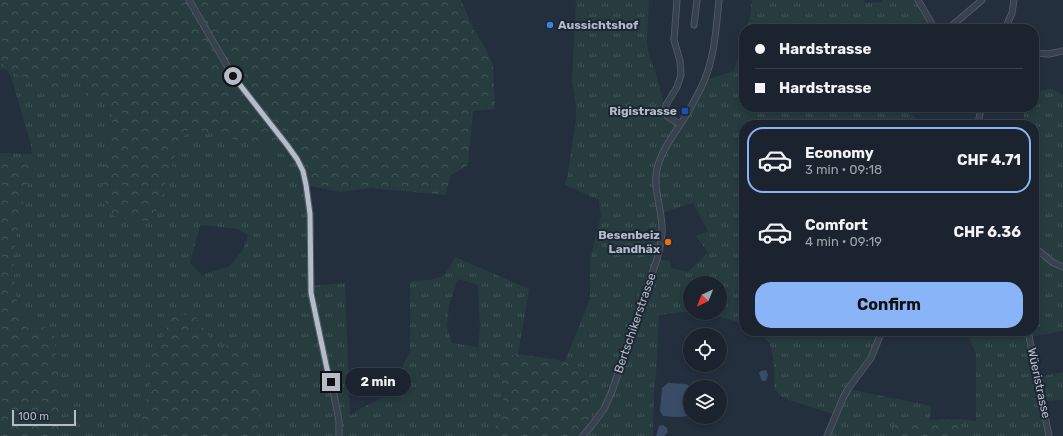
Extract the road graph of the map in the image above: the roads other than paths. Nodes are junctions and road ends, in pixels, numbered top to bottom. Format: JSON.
{"nodes":[{"id":1,"x":189,"y":0,"type":"edge"},
{"id":2,"x":677,"y":0,"type":"edge"},
{"id":3,"x":697,"y":0,"type":"edge"},
{"id":4,"x":719,"y":0,"type":"edge"},
{"id":5,"x":918,"y":0,"type":"edge"},
{"id":6,"x":982,"y":0,"type":"edge"},
{"id":7,"x":1014,"y":0,"type":"edge"},
{"id":8,"x":932,"y":24,"type":"edge"},
{"id":9,"x":954,"y":24,"type":"edge"},
{"id":10,"x":1007,"y":24,"type":"edge"},
{"id":11,"x":694,"y":25,"type":"dead end"},
{"id":12,"x":1063,"y":51,"type":"edge"},
{"id":13,"x":1039,"y":53,"type":"edge"},
{"id":14,"x":680,"y":124,"type":"junction"},
{"id":15,"x":1039,"y":251,"type":"edge"},
{"id":16,"x":1063,"y":267,"type":"edge"},
{"id":17,"x":880,"y":336,"type":"edge"},
{"id":18,"x":1029,"y":336,"type":"edge"},
{"id":19,"x":339,"y":436,"type":"edge"},
{"id":20,"x":583,"y":436,"type":"edge"},
{"id":21,"x":827,"y":436,"type":"edge"},
{"id":22,"x":1049,"y":436,"type":"edge"}],
"edges":[{"from":1,"to":19,"type":"street"},
{"from":2,"to":14,"type":"street"},
{"from":3,"to":11,"type":"street"},
{"from":4,"to":14,"type":"street","name":"Bertschikerstrasse"},
{"from":5,"to":8,"type":"street"},
{"from":6,"to":9,"type":"street"},
{"from":7,"to":10,"type":"street"},
{"from":12,"to":13,"type":"street"},
{"from":14,"to":20,"type":"street","name":"Bertschikerstrasse"},
{"from":15,"to":16,"type":"street"},
{"from":17,"to":21,"type":"street"},
{"from":18,"to":22,"type":"street","name":"Wüeristrasse"}]}
